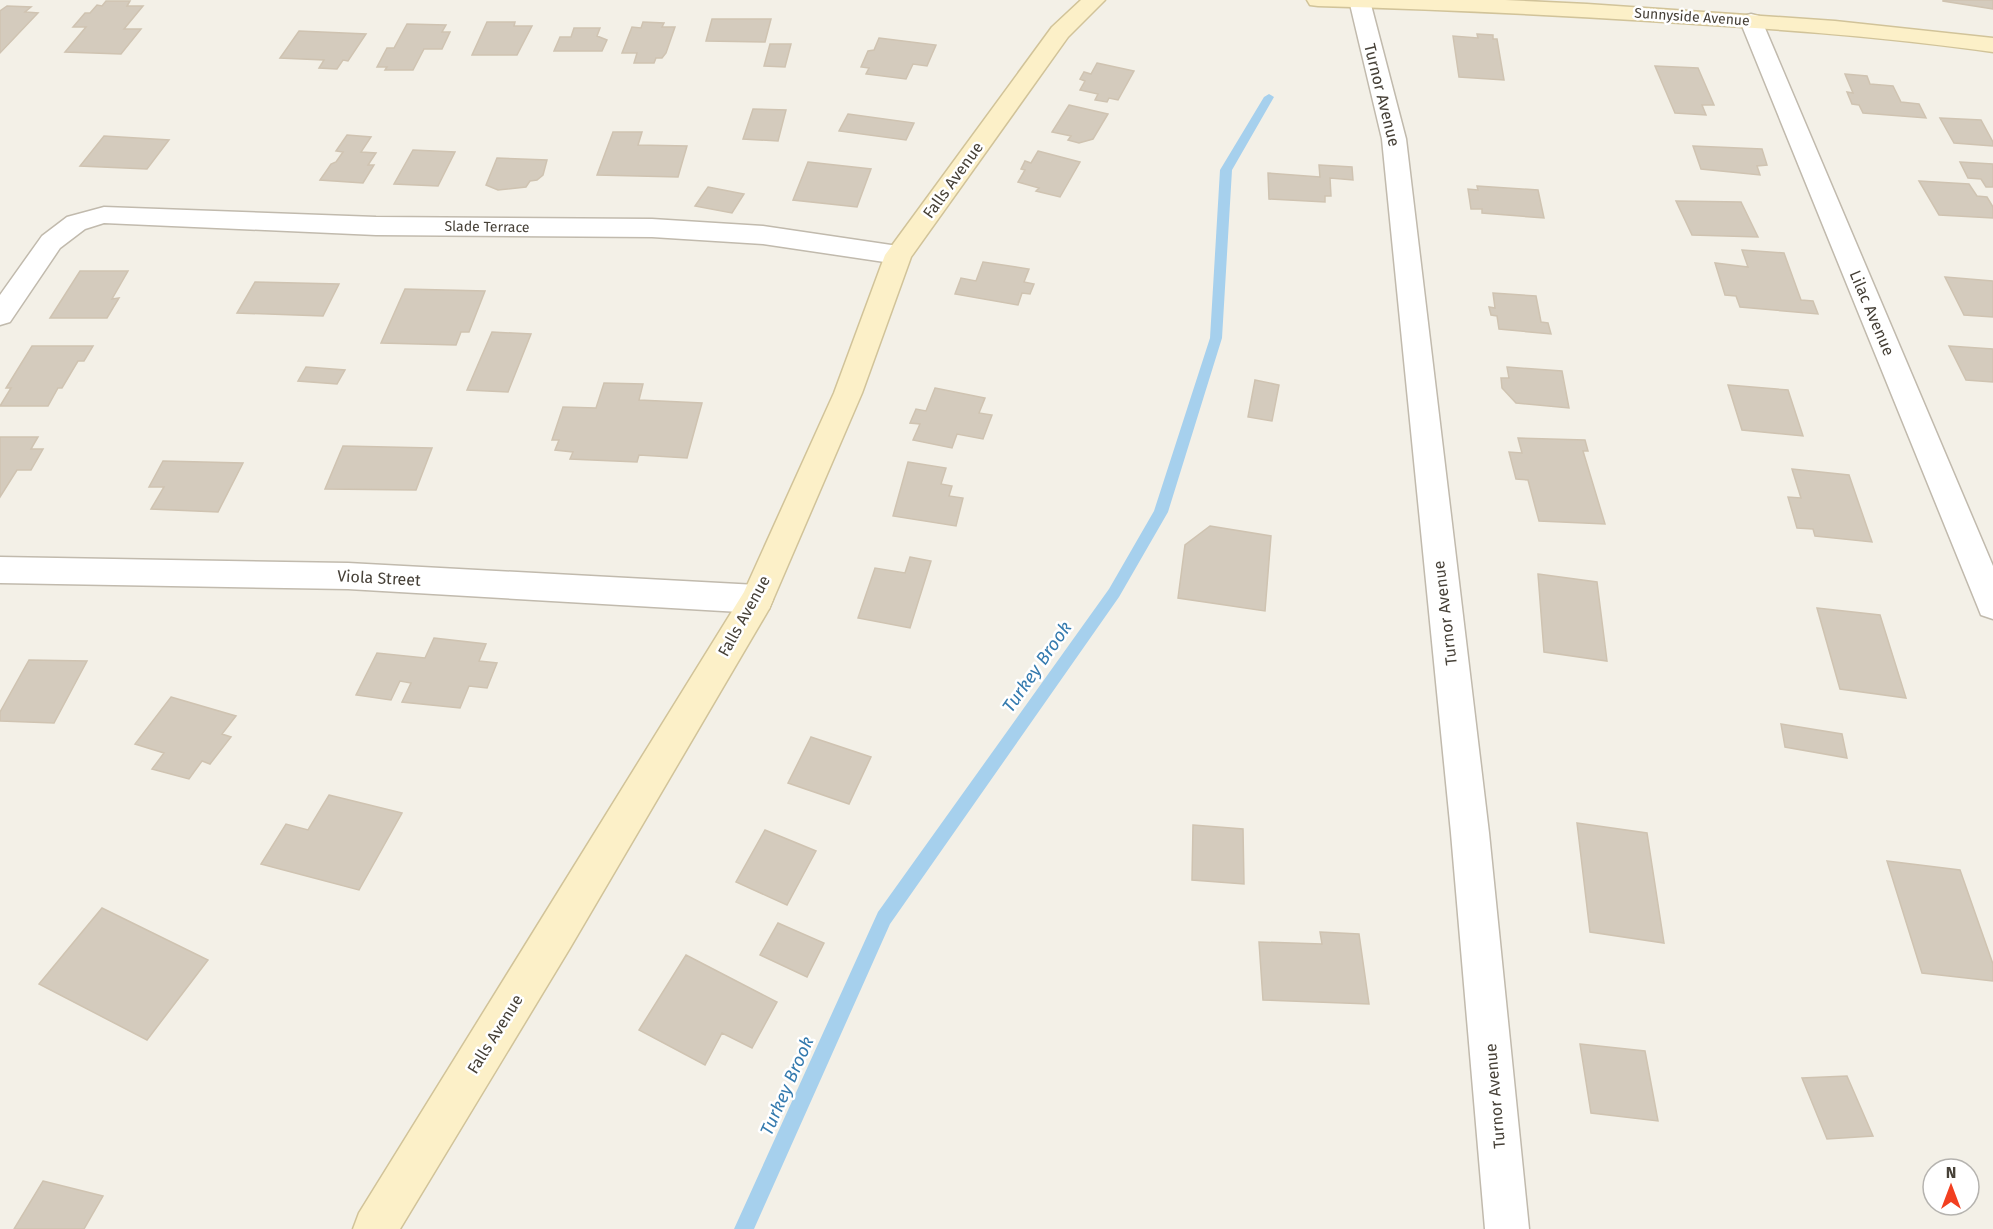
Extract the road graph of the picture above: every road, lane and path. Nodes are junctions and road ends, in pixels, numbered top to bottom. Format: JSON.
{"nodes":[{"id":1,"x":1094,"y":0,"type":"edge"},
{"id":2,"x":1318,"y":0,"type":"edge"},
{"id":3,"x":1359,"y":1,"type":"edge"},
{"id":4,"x":1548,"y":4,"type":"edge"},
{"id":5,"x":1751,"y":21,"type":"junction"},
{"id":6,"x":1993,"y":45,"type":"edge"},
{"id":7,"x":898,"y":255,"type":"junction"},
{"id":8,"x":0,"y":315,"type":"edge"},
{"id":9,"x":0,"y":570,"type":"edge"},
{"id":10,"x":757,"y":599,"type":"junction"},
{"id":11,"x":1993,"y":605,"type":"edge"},
{"id":12,"x":375,"y":1229,"type":"edge"},
{"id":13,"x":1507,"y":1229,"type":"edge"}],
"edges":[{"from":1,"to":7,"type":"main road","name":"Falls Avenue"},
{"from":2,"to":3,"type":"main road","name":"Sunnyside Avenue"},
{"from":3,"to":4,"type":"main road","name":"Sunnyside Avenue"},
{"from":3,"to":13,"type":"street","name":"Turnor Avenue"},
{"from":4,"to":5,"type":"main road","name":"Sunnyside Avenue"},
{"from":5,"to":6,"type":"main road","name":"Sunnyside Avenue"},
{"from":5,"to":11,"type":"street","name":"Lilac Avenue"},
{"from":7,"to":8,"type":"street","name":"Slade Terrace"},
{"from":7,"to":10,"type":"main road","name":"Falls Avenue"},
{"from":9,"to":10,"type":"street","name":"Viola Street"},
{"from":10,"to":12,"type":"main road","name":"Falls Avenue"}]}
